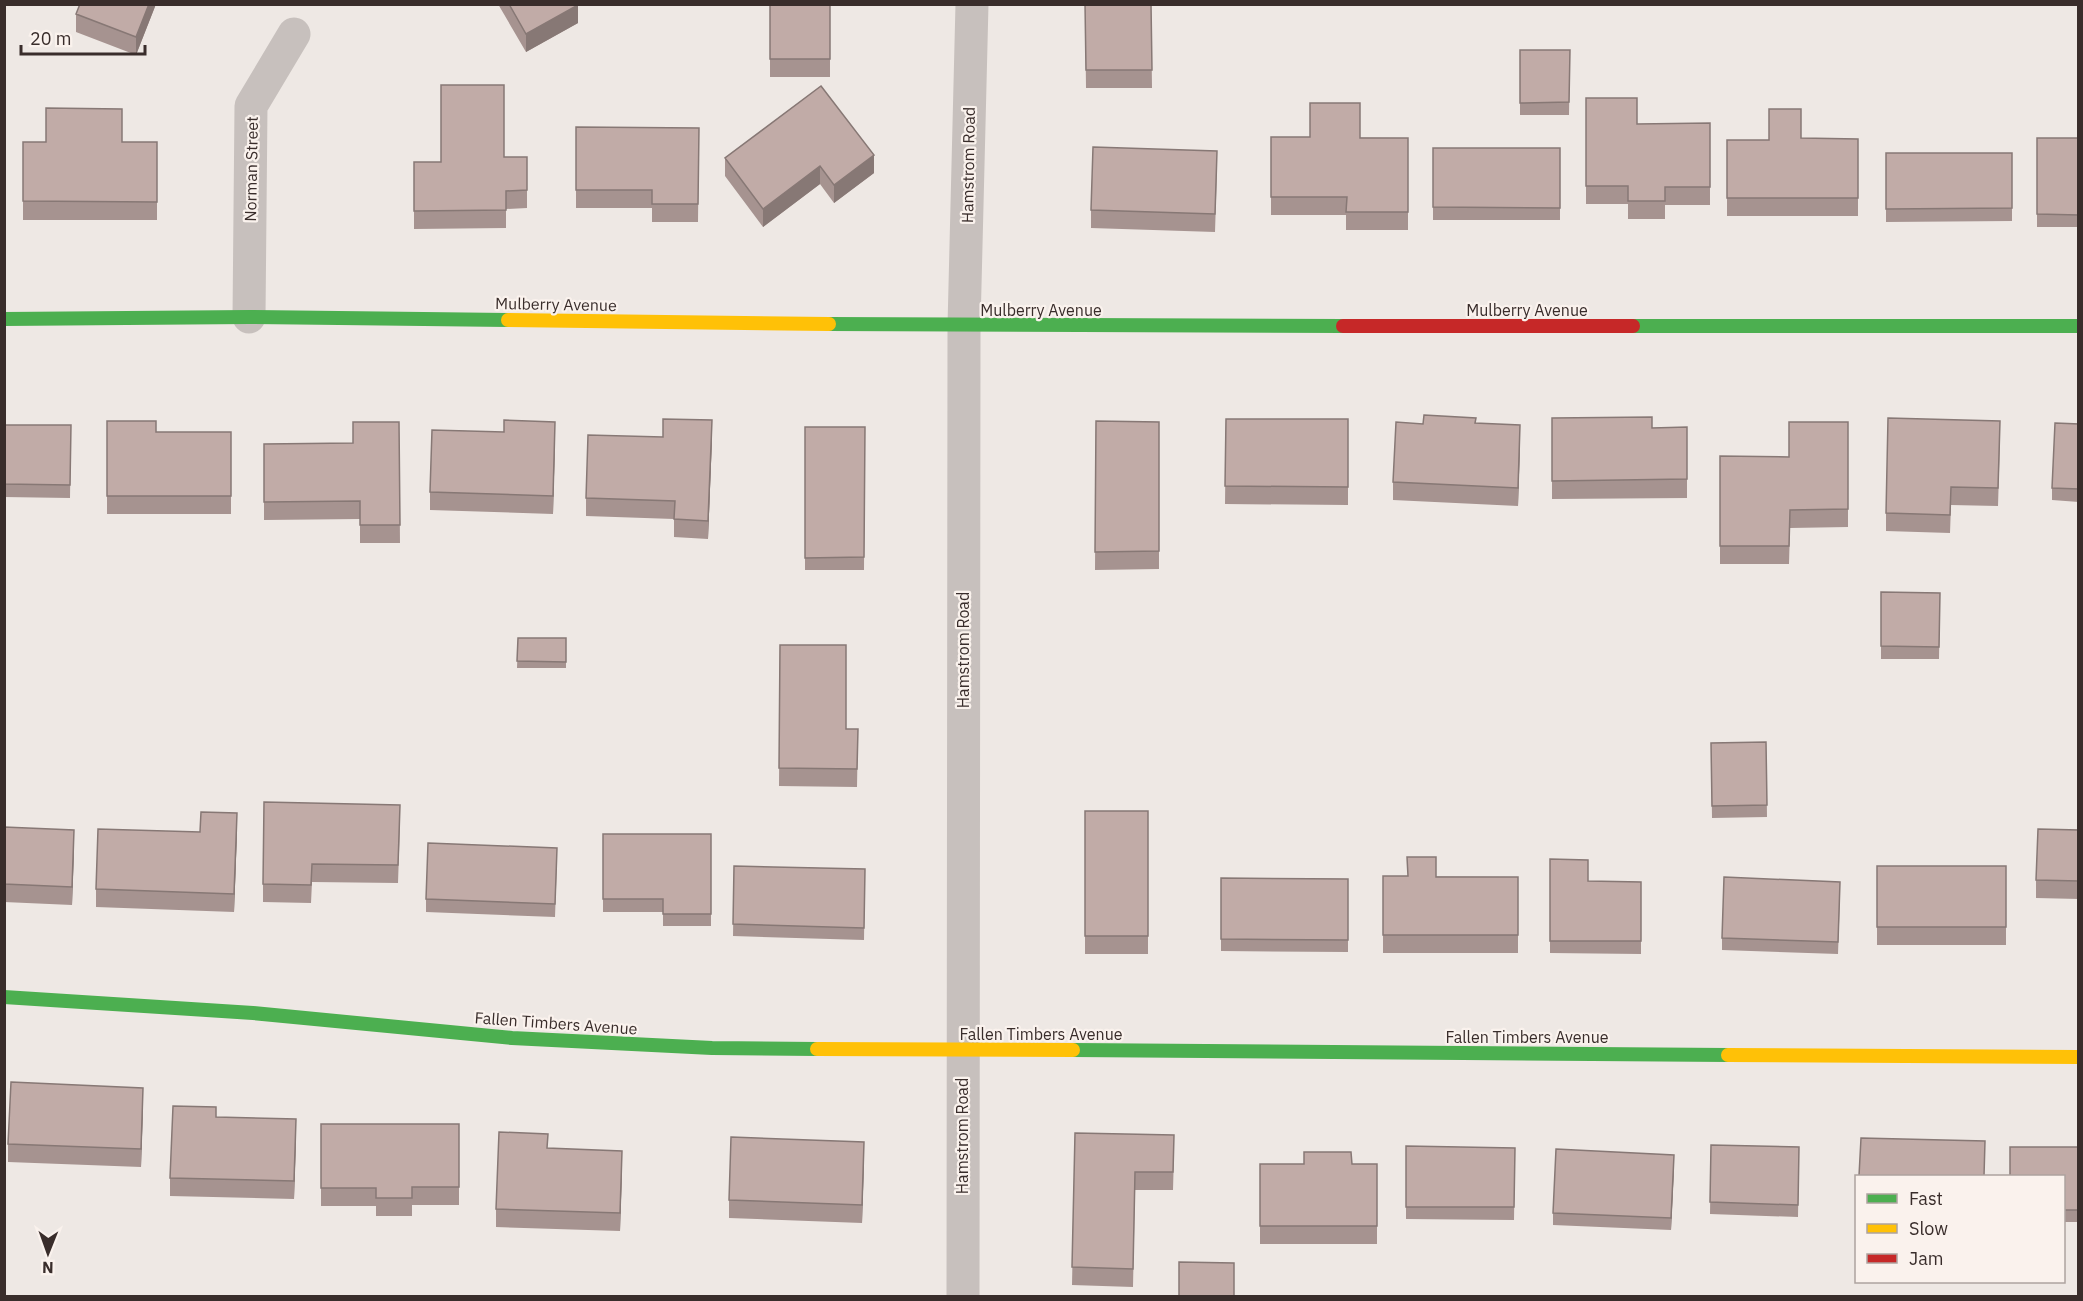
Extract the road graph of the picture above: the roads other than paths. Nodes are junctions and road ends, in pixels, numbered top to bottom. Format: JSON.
{"nodes":[{"id":1,"x":972,"y":4,"type":"edge"},
{"id":2,"x":294,"y":34,"type":"dead end"},
{"id":3,"x":249,"y":317,"type":"junction"},
{"id":4,"x":4,"y":319,"type":"edge"},
{"id":5,"x":964,"y":326,"type":"junction"},
{"id":6,"x":2079,"y":326,"type":"edge"},
{"id":7,"x":4,"y":997,"type":"edge"},
{"id":8,"x":962,"y":1051,"type":"junction"},
{"id":9,"x":2079,"y":1057,"type":"edge"},
{"id":10,"x":963,"y":1296,"type":"edge"}],
"edges":[{"from":1,"to":5,"type":"street","name":"Hamstrom Road"},
{"from":2,"to":3,"type":"street","name":"Norman Street"},
{"from":3,"to":4,"type":"street","name":"Mulberry Avenue"},
{"from":3,"to":5,"type":"street","name":"Mulberry Avenue"},
{"from":5,"to":6,"type":"street","name":"Mulberry Avenue"},
{"from":5,"to":8,"type":"street","name":"Hamstrom Road"},
{"from":7,"to":8,"type":"street","name":"Fallen Timbers Avenue"},
{"from":8,"to":9,"type":"street","name":"Fallen Timbers Avenue"},
{"from":8,"to":10,"type":"street","name":"Hamstrom Road"}]}
